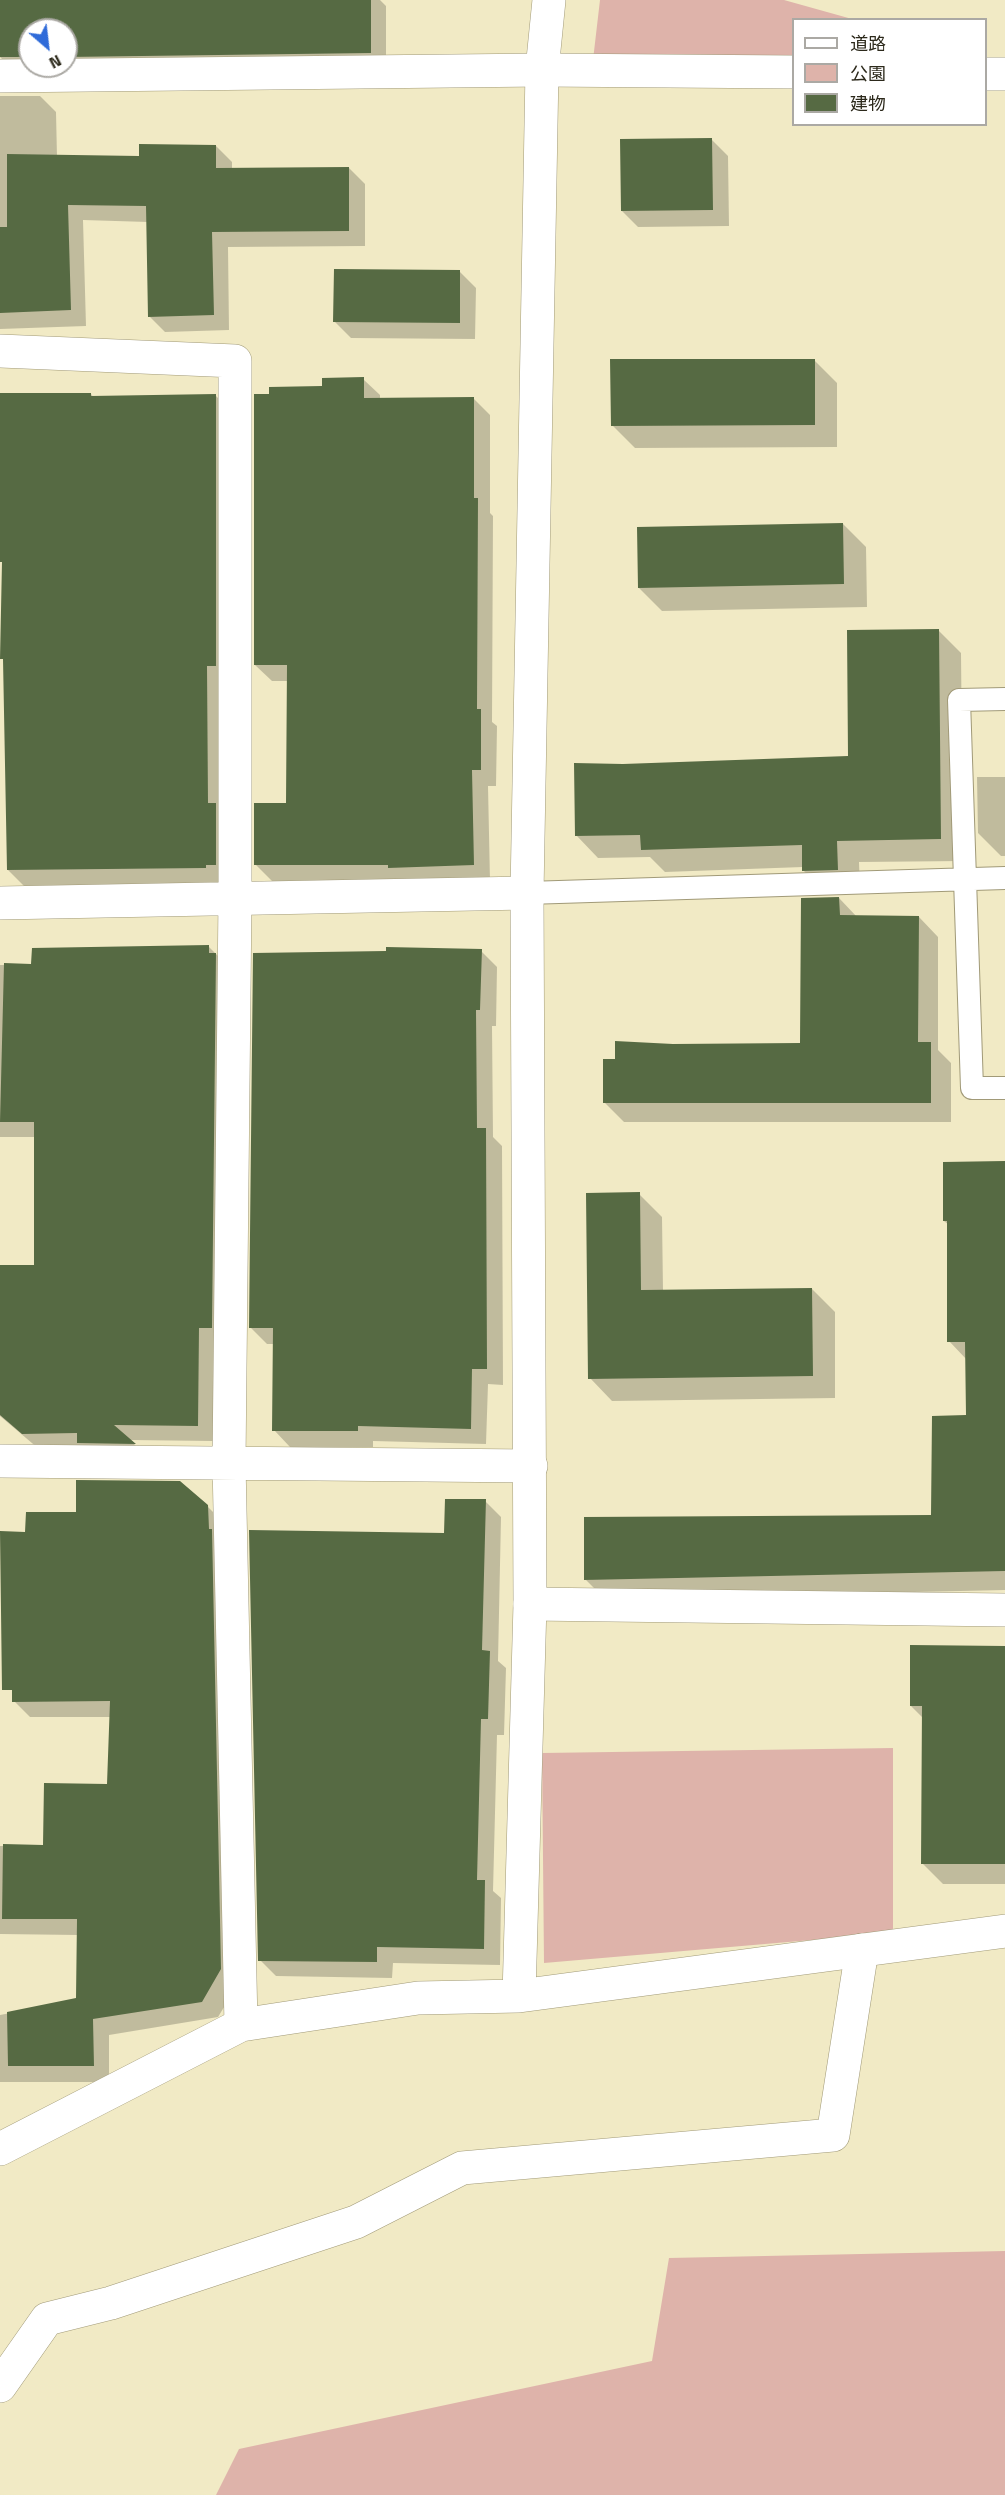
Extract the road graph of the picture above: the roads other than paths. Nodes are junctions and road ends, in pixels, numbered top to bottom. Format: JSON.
{"nodes":[{"id":1,"x":549,"y":0,"type":"edge"},
{"id":2,"x":542,"y":70,"type":"junction"},
{"id":3,"x":792,"y":72,"type":"edge"},
{"id":4,"x":987,"y":74,"type":"edge"},
{"id":5,"x":1005,"y":74,"type":"edge"},
{"id":6,"x":0,"y":76,"type":"edge"},
{"id":7,"x":0,"y":351,"type":"edge"},
{"id":8,"x":1005,"y":699,"type":"edge"},
{"id":9,"x":1005,"y":878,"type":"edge"},
{"id":10,"x":965,"y":879,"type":"junction"},
{"id":11,"x":527,"y":893,"type":"junction"},
{"id":12,"x":235,"y":898,"type":"junction"},
{"id":13,"x":0,"y":903,"type":"edge"},
{"id":14,"x":1005,"y":1088,"type":"edge"},
{"id":15,"x":0,"y":1461,"type":"edge"},
{"id":16,"x":229,"y":1463,"type":"junction"},
{"id":17,"x":531,"y":1466,"type":"junction"},
{"id":18,"x":530,"y":1604,"type":"junction"},
{"id":19,"x":1005,"y":1610,"type":"edge"},
{"id":20,"x":1005,"y":1931,"type":"edge"},
{"id":21,"x":862,"y":1950,"type":"junction"},
{"id":22,"x":519,"y":1996,"type":"junction"},
{"id":23,"x":241,"y":2025,"type":"junction"},
{"id":24,"x":0,"y":2149,"type":"edge"},
{"id":25,"x":0,"y":2386,"type":"edge"}],
"edges":[{"from":1,"to":2,"type":"street"},
{"from":2,"to":3,"type":"street"},
{"from":2,"to":6,"type":"street"},
{"from":2,"to":11,"type":"street"},
{"from":4,"to":5,"type":"street"},
{"from":7,"to":12,"type":"street"},
{"from":8,"to":10,"type":"lane"},
{"from":9,"to":10,"type":"lane"},
{"from":10,"to":11,"type":"lane"},
{"from":10,"to":14,"type":"lane"},
{"from":11,"to":12,"type":"street"},
{"from":11,"to":17,"type":"street"},
{"from":12,"to":13,"type":"street"},
{"from":12,"to":16,"type":"street"},
{"from":15,"to":16,"type":"street"},
{"from":16,"to":17,"type":"street"},
{"from":16,"to":23,"type":"street"},
{"from":17,"to":18,"type":"street"},
{"from":18,"to":19,"type":"street"},
{"from":18,"to":22,"type":"street"},
{"from":20,"to":21,"type":"street"},
{"from":21,"to":22,"type":"street"},
{"from":21,"to":25,"type":"street"},
{"from":22,"to":23,"type":"street"},
{"from":23,"to":24,"type":"street"}]}
